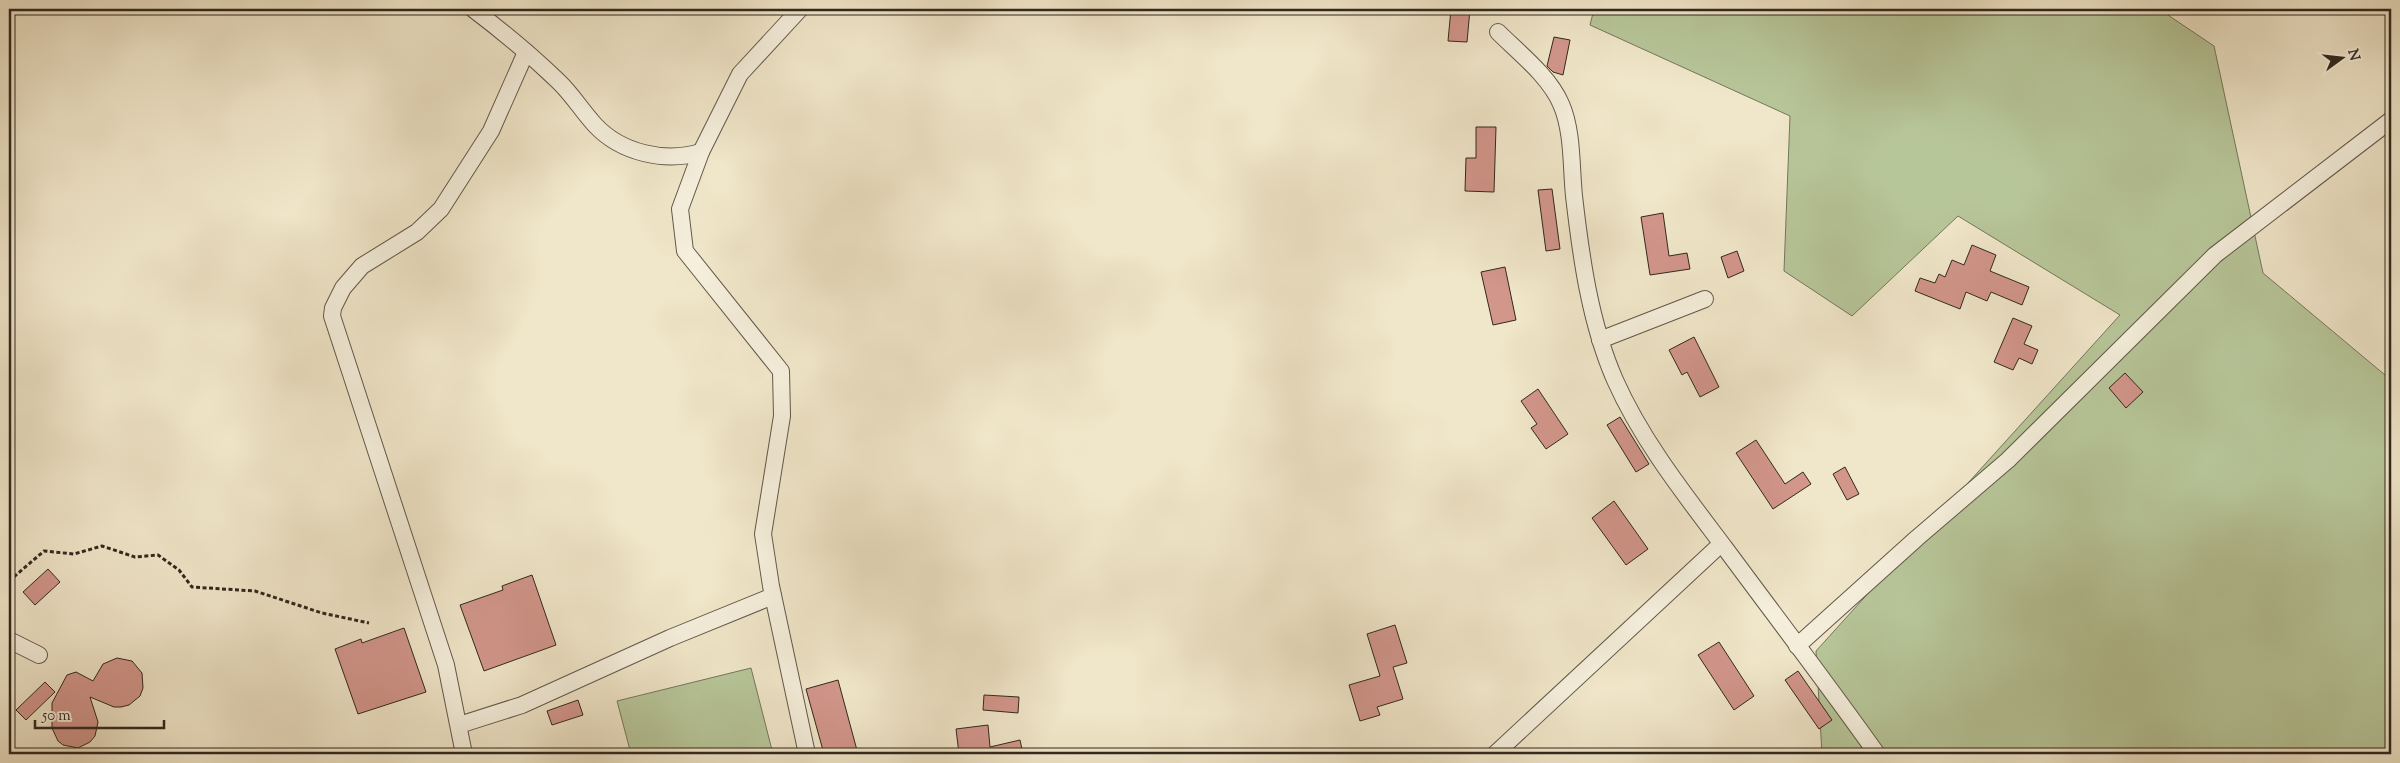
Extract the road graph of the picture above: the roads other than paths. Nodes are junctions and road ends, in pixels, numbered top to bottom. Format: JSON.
{"nodes":[{"id":1,"x":473,"y":9,"type":"edge"},
{"id":2,"x":800,"y":9,"type":"edge"},
{"id":3,"x":1498,"y":32,"type":"dead end"},
{"id":4,"x":526,"y":52,"type":"junction"},
{"id":5,"x":2391,"y":120,"type":"edge"},
{"id":6,"x":701,"y":152,"type":"junction"},
{"id":7,"x":1705,"y":299,"type":"dead end"},
{"id":8,"x":1600,"y":340,"type":"junction"},
{"id":9,"x":1721,"y":544,"type":"junction"},
{"id":10,"x":774,"y":596,"type":"junction"},
{"id":11,"x":9,"y":640,"type":"edge"},
{"id":12,"x":1798,"y":646,"type":"junction"},
{"id":13,"x":39,"y":654,"type":"dead end"},
{"id":14,"x":459,"y":725,"type":"junction"},
{"id":15,"x":464,"y":754,"type":"edge"},
{"id":16,"x":807,"y":754,"type":"edge"},
{"id":17,"x":1495,"y":754,"type":"edge"},
{"id":18,"x":1877,"y":754,"type":"edge"}],
"edges":[{"from":1,"to":4,"type":"street"},
{"from":2,"to":6,"type":"street"},
{"from":3,"to":8,"type":"street"},
{"from":4,"to":6,"type":"street"},
{"from":4,"to":14,"type":"street"},
{"from":5,"to":12,"type":"street"},
{"from":6,"to":10,"type":"street"},
{"from":7,"to":8,"type":"street"},
{"from":8,"to":9,"type":"street"},
{"from":9,"to":12,"type":"street"},
{"from":9,"to":17,"type":"street"},
{"from":10,"to":14,"type":"street"},
{"from":10,"to":16,"type":"street"},
{"from":11,"to":13,"type":"street"},
{"from":12,"to":18,"type":"street"},
{"from":14,"to":15,"type":"street"}]}
